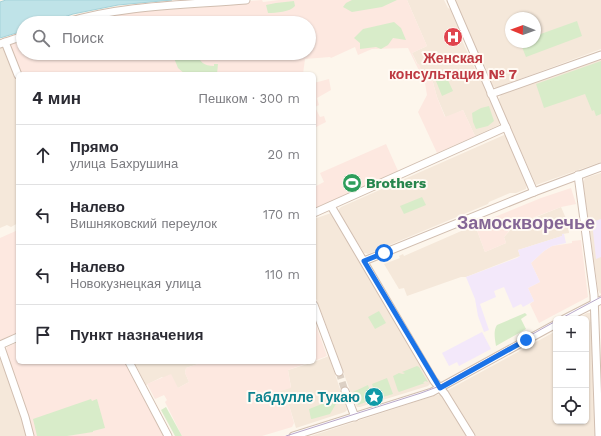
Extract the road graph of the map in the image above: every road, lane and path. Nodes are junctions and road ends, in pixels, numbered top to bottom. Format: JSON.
{"nodes":[{"id":1,"x":246,"y":0,"type":"edge"},
{"id":2,"x":451,"y":0,"type":"edge"},
{"id":3,"x":89,"y":16,"type":"edge"},
{"id":4,"x":16,"y":38,"type":"edge"},
{"id":5,"x":2,"y":43,"type":"edge"},
{"id":6,"x":601,"y":55,"type":"edge"},
{"id":7,"x":16,"y":72,"type":"edge"},
{"id":8,"x":492,"y":94,"type":"junction"},
{"id":9,"x":506,"y":127,"type":"junction"},
{"id":10,"x":601,"y":167,"type":"edge"},
{"id":11,"x":578,"y":175,"type":"junction"},
{"id":12,"x":534,"y":192,"type":"junction"},
{"id":13,"x":332,"y":206,"type":"junction"},
{"id":14,"x":316,"y":213,"type":"edge"},
{"id":15,"x":364,"y":261,"type":"junction"},
{"id":16,"x":598,"y":301,"type":"edge"},
{"id":17,"x":316,"y":310,"type":"edge"},
{"id":18,"x":570,"y":316,"type":"edge"},
{"id":19,"x":553,"y":326,"type":"edge"},
{"id":20,"x":16,"y":338,"type":"edge"},
{"id":21,"x":0,"y":345,"type":"edge"},
{"id":22,"x":130,"y":364,"type":"edge"},
{"id":23,"x":339,"y":372,"type":"tunnel mouth"},
{"id":24,"x":599,"y":380,"type":"edge"},
{"id":25,"x":440,"y":388,"type":"junction"},
{"id":26,"x":346,"y":391,"type":"tunnel mouth"},
{"id":27,"x":355,"y":417,"type":"junction"},
{"id":28,"x":30,"y":436,"type":"edge"},
{"id":29,"x":168,"y":436,"type":"edge"},
{"id":30,"x":293,"y":436,"type":"edge"},
{"id":31,"x":470,"y":436,"type":"edge"},
{"id":32,"x":599,"y":436,"type":"edge"}],
"edges":[{"from":1,"to":3,"type":"street"},
{"from":2,"to":8,"type":"street"},
{"from":4,"to":5,"type":"street"},
{"from":5,"to":7,"type":"street"},
{"from":6,"to":8,"type":"street"},
{"from":8,"to":9,"type":"street"},
{"from":9,"to":12,"type":"street"},
{"from":9,"to":13,"type":"street"},
{"from":10,"to":11,"type":"street"},
{"from":11,"to":12,"type":"street"},
{"from":11,"to":16,"type":"street"},
{"from":12,"to":15,"type":"street"},
{"from":13,"to":14,"type":"street"},
{"from":13,"to":15,"type":"street"},
{"from":15,"to":25,"type":"street"},
{"from":16,"to":18,"type":"street"},
{"from":16,"to":24,"type":"street"},
{"from":17,"to":23,"type":"street"},
{"from":19,"to":25,"type":"street"},
{"from":20,"to":21,"type":"street"},
{"from":21,"to":28,"type":"street"},
{"from":22,"to":29,"type":"street"},
{"from":24,"to":32,"type":"street"},
{"from":25,"to":27,"type":"street"},
{"from":25,"to":31,"type":"street"},
{"from":26,"to":27,"type":"street"},
{"from":27,"to":30,"type":"street"}]}
